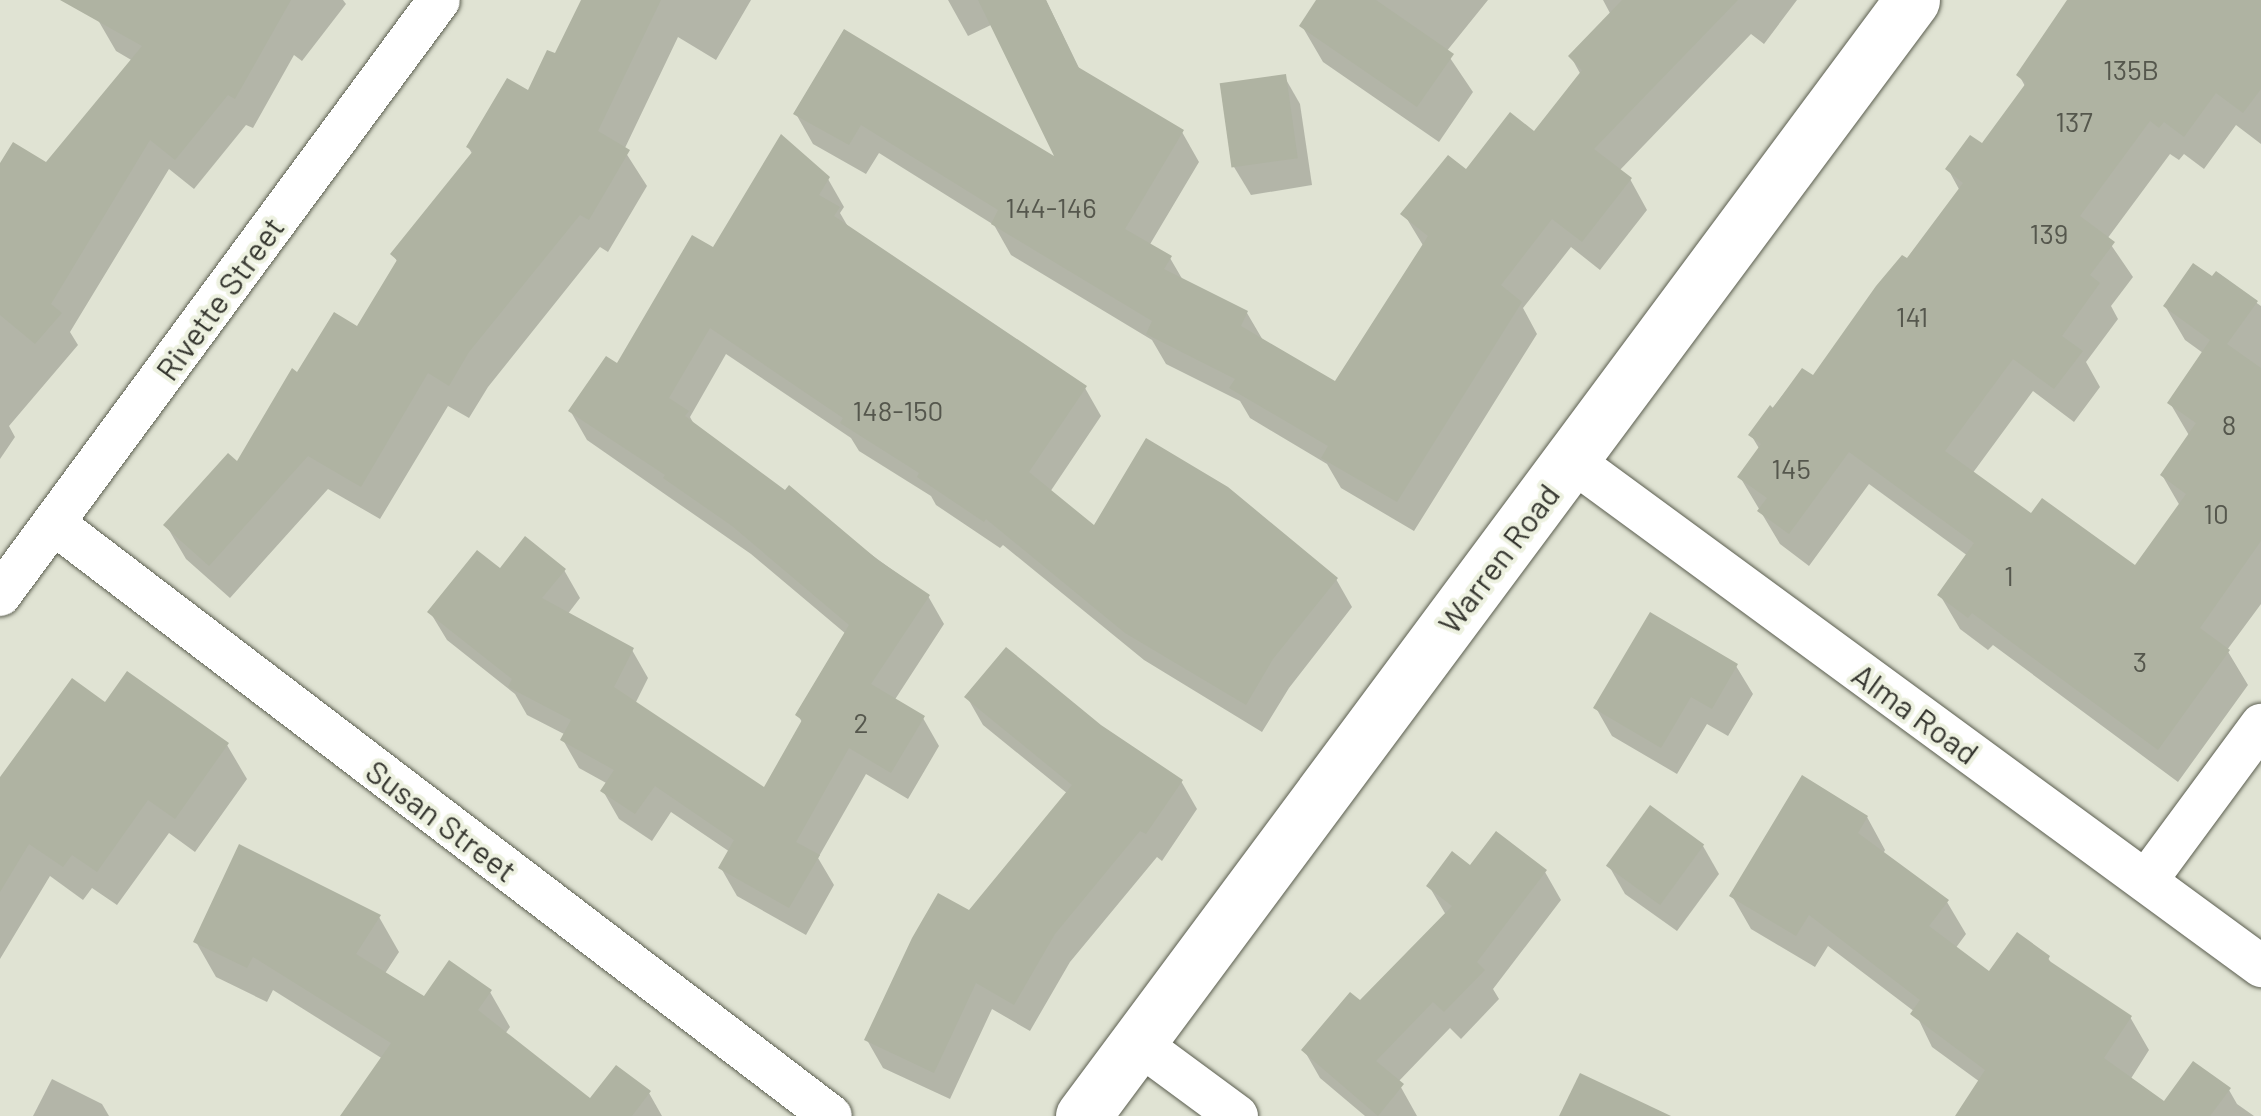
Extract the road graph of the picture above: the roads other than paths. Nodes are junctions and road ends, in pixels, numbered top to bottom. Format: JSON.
{"nodes":[{"id":1,"x":438,"y":0,"type":"edge"},
{"id":2,"x":1912,"y":0,"type":"edge"},
{"id":3,"x":1570,"y":460,"type":"junction"},
{"id":4,"x":53,"y":524,"type":"junction"},
{"id":5,"x":0,"y":595,"type":"edge"},
{"id":6,"x":2261,"y":725,"type":"edge"},
{"id":7,"x":2146,"y":881,"type":"junction"},
{"id":8,"x":2261,"y":966,"type":"edge"},
{"id":9,"x":1138,"y":1043,"type":"junction"},
{"id":10,"x":831,"y":1116,"type":"edge"},
{"id":11,"x":1083,"y":1116,"type":"edge"},
{"id":12,"x":1237,"y":1116,"type":"edge"}],
"edges":[{"from":1,"to":4,"type":"street","name":"Rivette Street"},
{"from":2,"to":3,"type":"street","name":"Warren Road"},
{"from":3,"to":7,"type":"street","name":"Alma Road"},
{"from":3,"to":9,"type":"street","name":"Warren Road"},
{"from":4,"to":5,"type":"street","name":"Rivette Street"},
{"from":4,"to":10,"type":"street","name":"Susan Street"},
{"from":6,"to":7,"type":"street"},
{"from":7,"to":8,"type":"street","name":"Alma Road"},
{"from":9,"to":11,"type":"street","name":"Warren Road"},
{"from":9,"to":12,"type":"street"}]}
